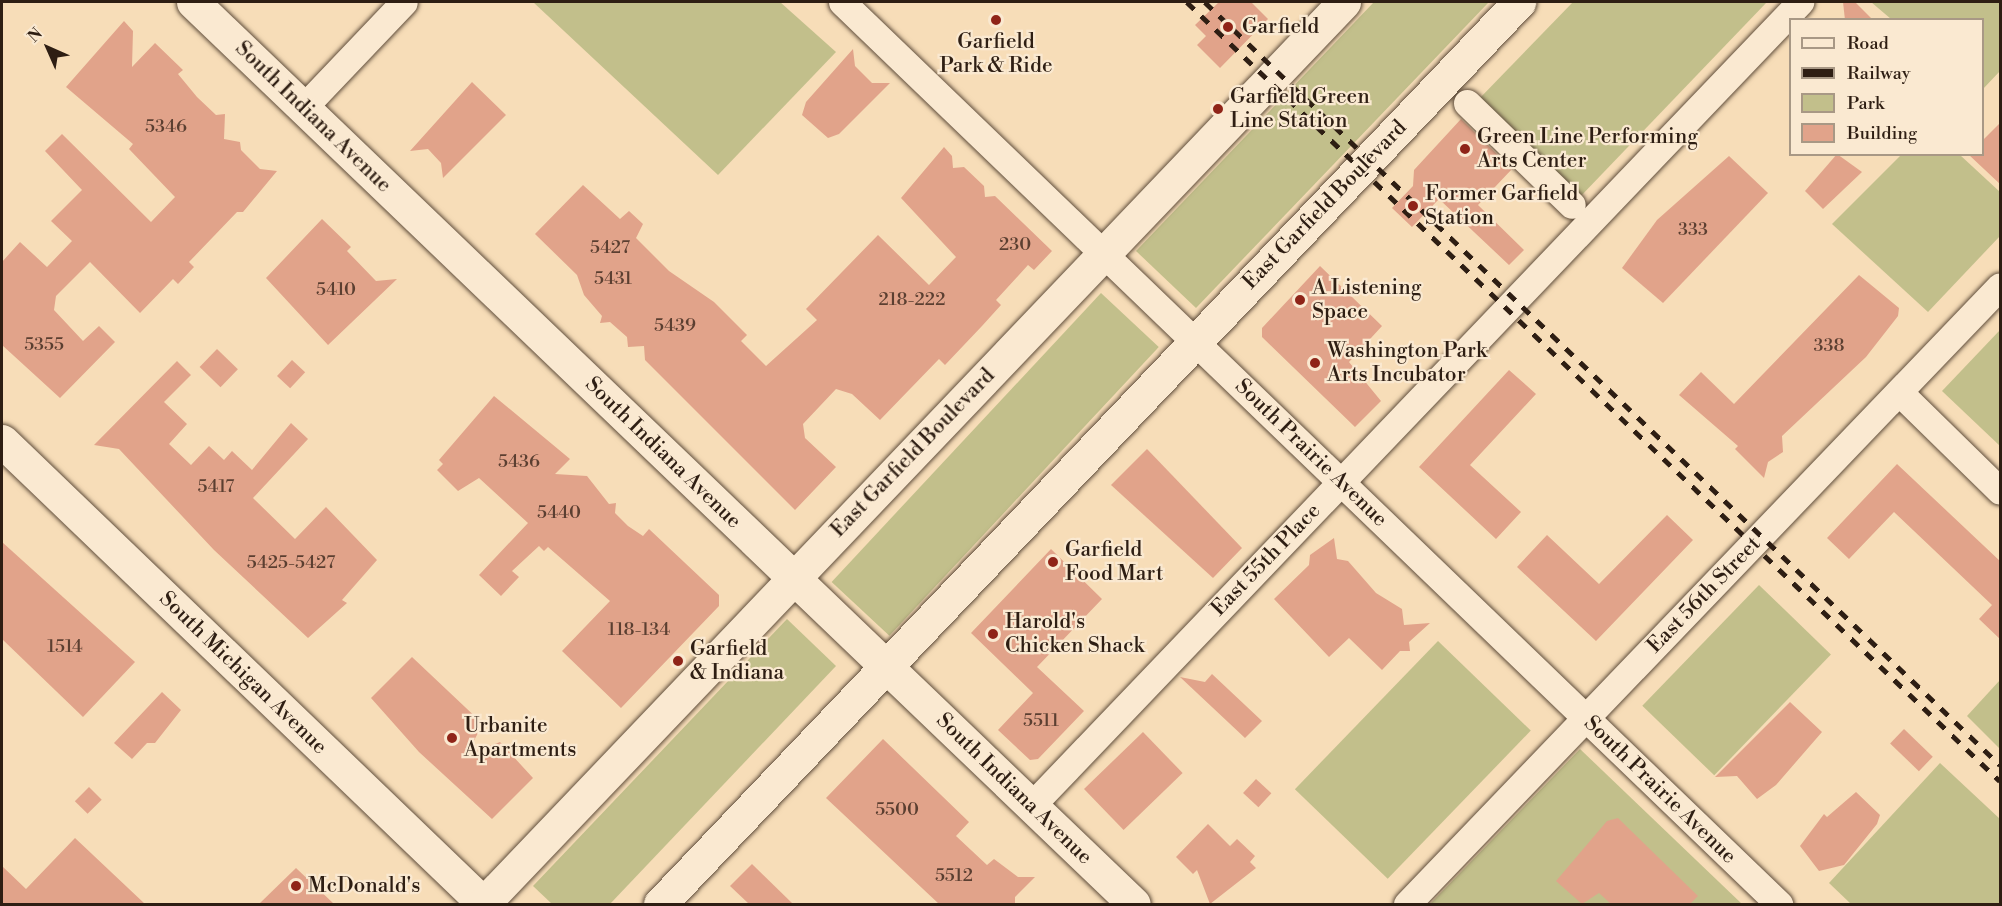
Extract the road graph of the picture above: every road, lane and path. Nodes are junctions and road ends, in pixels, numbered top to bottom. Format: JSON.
{"nodes":[{"id":1,"x":193,"y":2,"type":"edge"},
{"id":2,"x":404,"y":2,"type":"edge"},
{"id":3,"x":842,"y":2,"type":"edge"},
{"id":4,"x":1344,"y":2,"type":"edge"},
{"id":5,"x":1519,"y":2,"type":"edge"},
{"id":6,"x":1800,"y":2,"type":"edge"},
{"id":7,"x":1467,"y":103,"type":"dead end"},
{"id":8,"x":303,"y":108,"type":"junction"},
{"id":9,"x":1572,"y":205,"type":"dead end"},
{"id":10,"x":1104,"y":253,"type":"junction"},
{"id":11,"x":2001,"y":286,"type":"edge"},
{"id":12,"x":1195,"y":341,"type":"junction"},
{"id":13,"x":1899,"y":392,"type":"junction"},
{"id":14,"x":2,"y":441,"type":"edge"},
{"id":15,"x":1341,"y":482,"type":"junction"},
{"id":16,"x":2001,"y":491,"type":"edge"},
{"id":17,"x":793,"y":578,"type":"junction"},
{"id":18,"x":888,"y":668,"type":"junction"},
{"id":19,"x":1586,"y":718,"type":"junction"},
{"id":20,"x":1031,"y":806,"type":"junction"},
{"id":21,"x":483,"y":904,"type":"edge"},
{"id":22,"x":660,"y":904,"type":"edge"},
{"id":23,"x":1134,"y":904,"type":"edge"},
{"id":24,"x":1407,"y":904,"type":"edge"},
{"id":25,"x":1779,"y":904,"type":"edge"}],
"edges":[{"from":1,"to":8,"type":"street","name":"South Indiana Avenue"},
{"from":2,"to":8,"type":"street"},
{"from":3,"to":10,"type":"street","name":"South Prairie Avenue"},
{"from":4,"to":10,"type":"street","name":"East Garfield Boulevard"},
{"from":5,"to":12,"type":"street","name":"East Garfield Boulevard"},
{"from":6,"to":15,"type":"street","name":"East 55th Place"},
{"from":7,"to":9,"type":"street"},
{"from":8,"to":17,"type":"street","name":"South Indiana Avenue"},
{"from":10,"to":12,"type":"street","name":"South Prairie Avenue"},
{"from":10,"to":17,"type":"street","name":"East Garfield Boulevard"},
{"from":11,"to":13,"type":"street","name":"East 56th Street"},
{"from":12,"to":15,"type":"street","name":"South Prairie Avenue"},
{"from":12,"to":18,"type":"street","name":"East Garfield Boulevard"},
{"from":13,"to":16,"type":"street"},
{"from":13,"to":19,"type":"street","name":"East 56th Street"},
{"from":14,"to":21,"type":"street","name":"South Michigan Avenue"},
{"from":15,"to":19,"type":"street","name":"South Prairie Avenue"},
{"from":15,"to":20,"type":"street","name":"East 55th Place"},
{"from":17,"to":18,"type":"street","name":"South Indiana Avenue"},
{"from":17,"to":21,"type":"street","name":"East Garfield Boulevard"},
{"from":18,"to":20,"type":"street","name":"South Indiana Avenue"},
{"from":18,"to":22,"type":"street","name":"East Garfield Boulevard"},
{"from":19,"to":24,"type":"street","name":"East 56th Street"},
{"from":19,"to":25,"type":"street","name":"South Prairie Avenue"},
{"from":20,"to":23,"type":"street","name":"South Indiana Avenue"}]}
